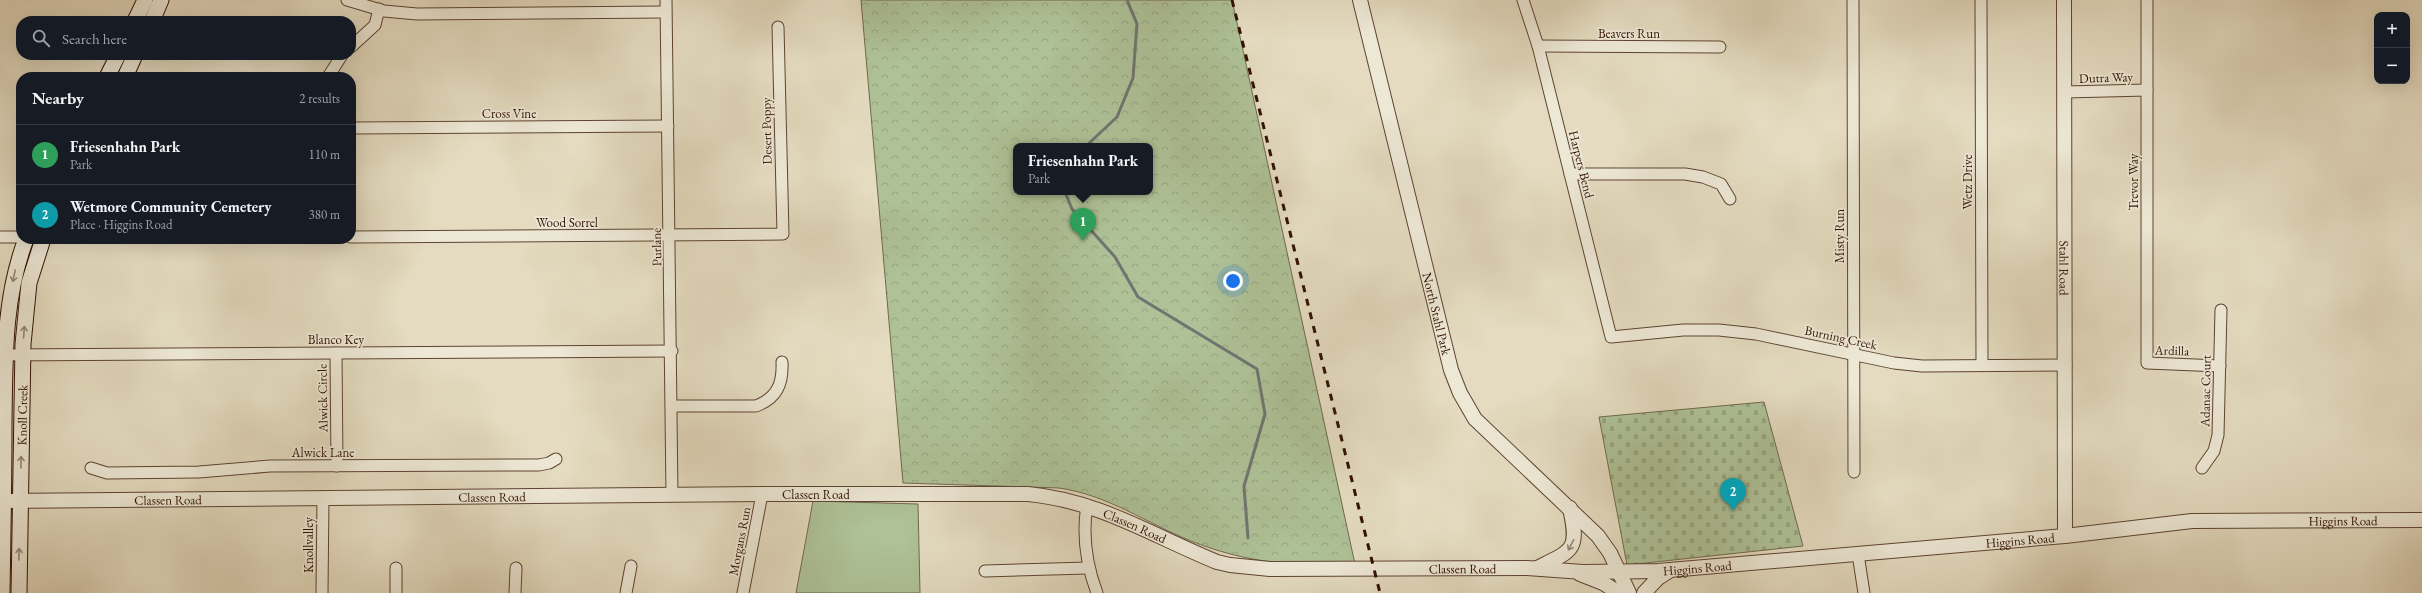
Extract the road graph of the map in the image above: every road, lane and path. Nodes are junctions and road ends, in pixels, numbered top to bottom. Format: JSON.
{"nodes":[{"id":1,"x":144,"y":0,"type":"edge"},
{"id":2,"x":161,"y":0,"type":"edge"},
{"id":3,"x":347,"y":0,"type":"edge"},
{"id":4,"x":390,"y":0,"type":"edge"},
{"id":5,"x":666,"y":0,"type":"edge"},
{"id":6,"x":1360,"y":0,"type":"edge"},
{"id":7,"x":1523,"y":0,"type":"edge"},
{"id":8,"x":1853,"y":0,"type":"edge"},
{"id":9,"x":1981,"y":0,"type":"edge"},
{"id":10,"x":2064,"y":0,"type":"edge"},
{"id":11,"x":2147,"y":0,"type":"edge"},
{"id":12,"x":382,"y":10,"type":"junction"},
{"id":13,"x":665,"y":12,"type":"junction"},
{"id":14,"x":137,"y":16,"type":"edge"},
{"id":15,"x":154,"y":16,"type":"edge"},
{"id":16,"x":778,"y":27,"type":"dead end"},
{"id":17,"x":356,"y":42,"type":"edge"},
{"id":18,"x":1538,"y":46,"type":"junction"},
{"id":19,"x":1720,"y":47,"type":"dead end"},
{"id":20,"x":116,"y":60,"type":"edge"},
{"id":21,"x":132,"y":60,"type":"edge"},
{"id":22,"x":339,"y":60,"type":"edge"},
{"id":23,"x":110,"y":72,"type":"edge"},
{"id":24,"x":126,"y":72,"type":"edge"},
{"id":25,"x":331,"y":72,"type":"edge"},
{"id":26,"x":2147,"y":90,"type":"junction"},
{"id":27,"x":2065,"y":92,"type":"junction"},
{"id":28,"x":668,"y":126,"type":"junction"},
{"id":29,"x":356,"y":128,"type":"edge"},
{"id":30,"x":1570,"y":174,"type":"junction"},
{"id":31,"x":1730,"y":199,"type":"dead end"},
{"id":32,"x":783,"y":234,"type":"joint"},
{"id":33,"x":670,"y":235,"type":"junction"},
{"id":34,"x":0,"y":236,"type":"edge"},
{"id":35,"x":16,"y":237,"type":"edge"},
{"id":36,"x":356,"y":237,"type":"edge"},
{"id":37,"x":24,"y":244,"type":"edge"},
{"id":38,"x":41,"y":244,"type":"edge"},
{"id":39,"x":2221,"y":310,"type":"dead end"},
{"id":40,"x":1611,"y":337,"type":"joint"},
{"id":41,"x":672,"y":351,"type":"junction"},
{"id":42,"x":336,"y":353,"type":"junction"},
{"id":43,"x":1854,"y":354,"type":"junction"},
{"id":44,"x":2,"y":356,"type":"edge"},
{"id":45,"x":23,"y":356,"type":"junction"},
{"id":46,"x":782,"y":362,"type":"dead end"},
{"id":47,"x":2147,"y":363,"type":"joint"},
{"id":48,"x":1982,"y":365,"type":"junction"},
{"id":49,"x":2066,"y":365,"type":"junction"},
{"id":50,"x":2220,"y":366,"type":"junction"},
{"id":51,"x":672,"y":406,"type":"junction"},
{"id":52,"x":556,"y":459,"type":"dead end"},
{"id":53,"x":337,"y":466,"type":"junction"},
{"id":54,"x":91,"y":468,"type":"dead end"},
{"id":55,"x":2202,"y":468,"type":"dead end"},
{"id":56,"x":1854,"y":472,"type":"dead end"},
{"id":57,"x":762,"y":494,"type":"junction"},
{"id":58,"x":672,"y":495,"type":"junction"},
{"id":59,"x":322,"y":497,"type":"junction"},
{"id":60,"x":2,"y":501,"type":"edge"},
{"id":61,"x":20,"y":501,"type":"junction"},
{"id":62,"x":1087,"y":506,"type":"junction"},
{"id":63,"x":1569,"y":508,"type":"junction"},
{"id":64,"x":2422,"y":520,"type":"edge"},
{"id":65,"x":2065,"y":536,"type":"junction"},
{"id":66,"x":1858,"y":554,"type":"junction"},
{"id":67,"x":631,"y":566,"type":"dead end"},
{"id":68,"x":396,"y":568,"type":"dead end"},
{"id":69,"x":516,"y":568,"type":"dead end"},
{"id":70,"x":1088,"y":568,"type":"junction"},
{"id":71,"x":1536,"y":568,"type":"junction"},
{"id":72,"x":1671,"y":570,"type":"junction"},
{"id":73,"x":985,"y":571,"type":"dead end"},
{"id":74,"x":1572,"y":571,"type":"junction"},
{"id":75,"x":1619,"y":571,"type":"junction"},
{"id":76,"x":2,"y":593,"type":"edge"},
{"id":77,"x":18,"y":593,"type":"edge"},
{"id":78,"x":322,"y":593,"type":"edge"},
{"id":79,"x":396,"y":593,"type":"edge"},
{"id":80,"x":515,"y":593,"type":"edge"},
{"id":81,"x":626,"y":593,"type":"edge"},
{"id":82,"x":743,"y":593,"type":"edge"},
{"id":83,"x":1097,"y":593,"type":"edge"},
{"id":84,"x":1619,"y":593,"type":"edge"},
{"id":85,"x":1629,"y":593,"type":"edge"},
{"id":86,"x":1644,"y":593,"type":"edge"},
{"id":87,"x":1864,"y":593,"type":"edge"}],
"edges":[{"from":1,"to":14,"type":"main road"},
{"from":2,"to":15,"type":"main road"},
{"from":3,"to":12,"type":"street"},
{"from":4,"to":12,"type":"street"},
{"from":5,"to":13,"type":"street","name":"Purlane"},
{"from":6,"to":63,"type":"street","name":"North Stahl Park"},
{"from":7,"to":18,"type":"street","name":"Harpers Bend"},
{"from":8,"to":43,"type":"street","name":"Misty Run"},
{"from":9,"to":48,"type":"street","name":"Wetz Drive"},
{"from":10,"to":27,"type":"street","name":"Stahl Road"},
{"from":11,"to":26,"type":"street","name":"Trevor Way"},
{"from":12,"to":13,"type":"street"},
{"from":12,"to":17,"type":"street"},
{"from":13,"to":28,"type":"street","name":"Purlane"},
{"from":16,"to":32,"type":"street","name":"Desert Poppy"},
{"from":18,"to":19,"type":"street","name":"Beavers Run"},
{"from":18,"to":30,"type":"street","name":"Harpers Bend"},
{"from":20,"to":23,"type":"main road"},
{"from":21,"to":24,"type":"main road"},
{"from":22,"to":25,"type":"street"},
{"from":26,"to":27,"type":"street","name":"Dutra Way"},
{"from":26,"to":47,"type":"street","name":"Trevor Way"},
{"from":27,"to":49,"type":"street","name":"Stahl Road"},
{"from":28,"to":29,"type":"street","name":"Cross Vine"},
{"from":28,"to":33,"type":"street","name":"Purlane"},
{"from":30,"to":31,"type":"street"},
{"from":30,"to":40,"type":"street","name":"Harpers Bend"},
{"from":32,"to":33,"type":"street","name":"Wood Sorrel"},
{"from":33,"to":36,"type":"street","name":"Wood Sorrel"},
{"from":33,"to":41,"type":"street","name":"Purlane"},
{"from":34,"to":35,"type":"street"},
{"from":37,"to":44,"type":"main road","name":"Knoll Creek","one_way":true},
{"from":45,"to":38,"type":"main road","name":"Knoll Creek","one_way":true},
{"from":39,"to":50,"type":"street","name":"Adanac Court"},
{"from":40,"to":43,"type":"street","name":"Burning Creek"},
{"from":41,"to":42,"type":"street","name":"Blanco Key"},
{"from":41,"to":51,"type":"street","name":"Purlane"},
{"from":42,"to":45,"type":"street","name":"Blanco Key"},
{"from":42,"to":53,"type":"street","name":"Alwick Circle"},
{"from":43,"to":48,"type":"street","name":"Burning Creek"},
{"from":43,"to":56,"type":"street","name":"Misty Run"},
{"from":44,"to":45,"type":"street","name":"Blanco Key"},
{"from":44,"to":60,"type":"main road","name":"Knoll Creek"},
{"from":61,"to":45,"type":"main road","name":"Knoll Creek","one_way":true},
{"from":46,"to":51,"type":"street"},
{"from":47,"to":50,"type":"street","name":"Ardilla"},
{"from":48,"to":49,"type":"street","name":"Burning Creek"},
{"from":49,"to":65,"type":"street","name":"Stahl Road"},
{"from":50,"to":55,"type":"street","name":"Adanac Court"},
{"from":51,"to":58,"type":"street","name":"Purlane"},
{"from":52,"to":53,"type":"street","name":"Alwick Lane"},
{"from":53,"to":54,"type":"street","name":"Alwick Lane"},
{"from":57,"to":58,"type":"street","name":"Classen Road"},
{"from":57,"to":62,"type":"street","name":"Classen Road"},
{"from":57,"to":82,"type":"street","name":"Morgans Run"},
{"from":58,"to":59,"type":"street","name":"Classen Road"},
{"from":59,"to":61,"type":"street","name":"Classen Road"},
{"from":59,"to":78,"type":"street","name":"Knollvalley"},
{"from":60,"to":61,"type":"street","name":"Classen Road"},
{"from":60,"to":76,"type":"main road","name":"Knoll Creek"},
{"from":77,"to":61,"type":"main road","name":"Knoll Creek","one_way":true},
{"from":62,"to":70,"type":"street"},
{"from":62,"to":71,"type":"street","name":"Classen Road"},
{"from":63,"to":71,"type":"street","one_way":true},
{"from":63,"to":75,"type":"street","name":"North Stahl Park"},
{"from":64,"to":65,"type":"street","name":"Higgins Road"},
{"from":65,"to":66,"type":"street","name":"Higgins Road"},
{"from":66,"to":72,"type":"street","name":"Higgins Road"},
{"from":66,"to":87,"type":"street"},
{"from":67,"to":81,"type":"street"},
{"from":68,"to":79,"type":"street"},
{"from":69,"to":80,"type":"street"},
{"from":70,"to":73,"type":"street"},
{"from":70,"to":83,"type":"street"},
{"from":71,"to":74,"type":"street","name":"Classen Road"},
{"from":72,"to":75,"type":"street","name":"Higgins Road"},
{"from":72,"to":86,"type":"street"},
{"from":74,"to":75,"type":"street","name":"Classen Road"},
{"from":74,"to":84,"type":"street"},
{"from":75,"to":85,"type":"street"}]}
